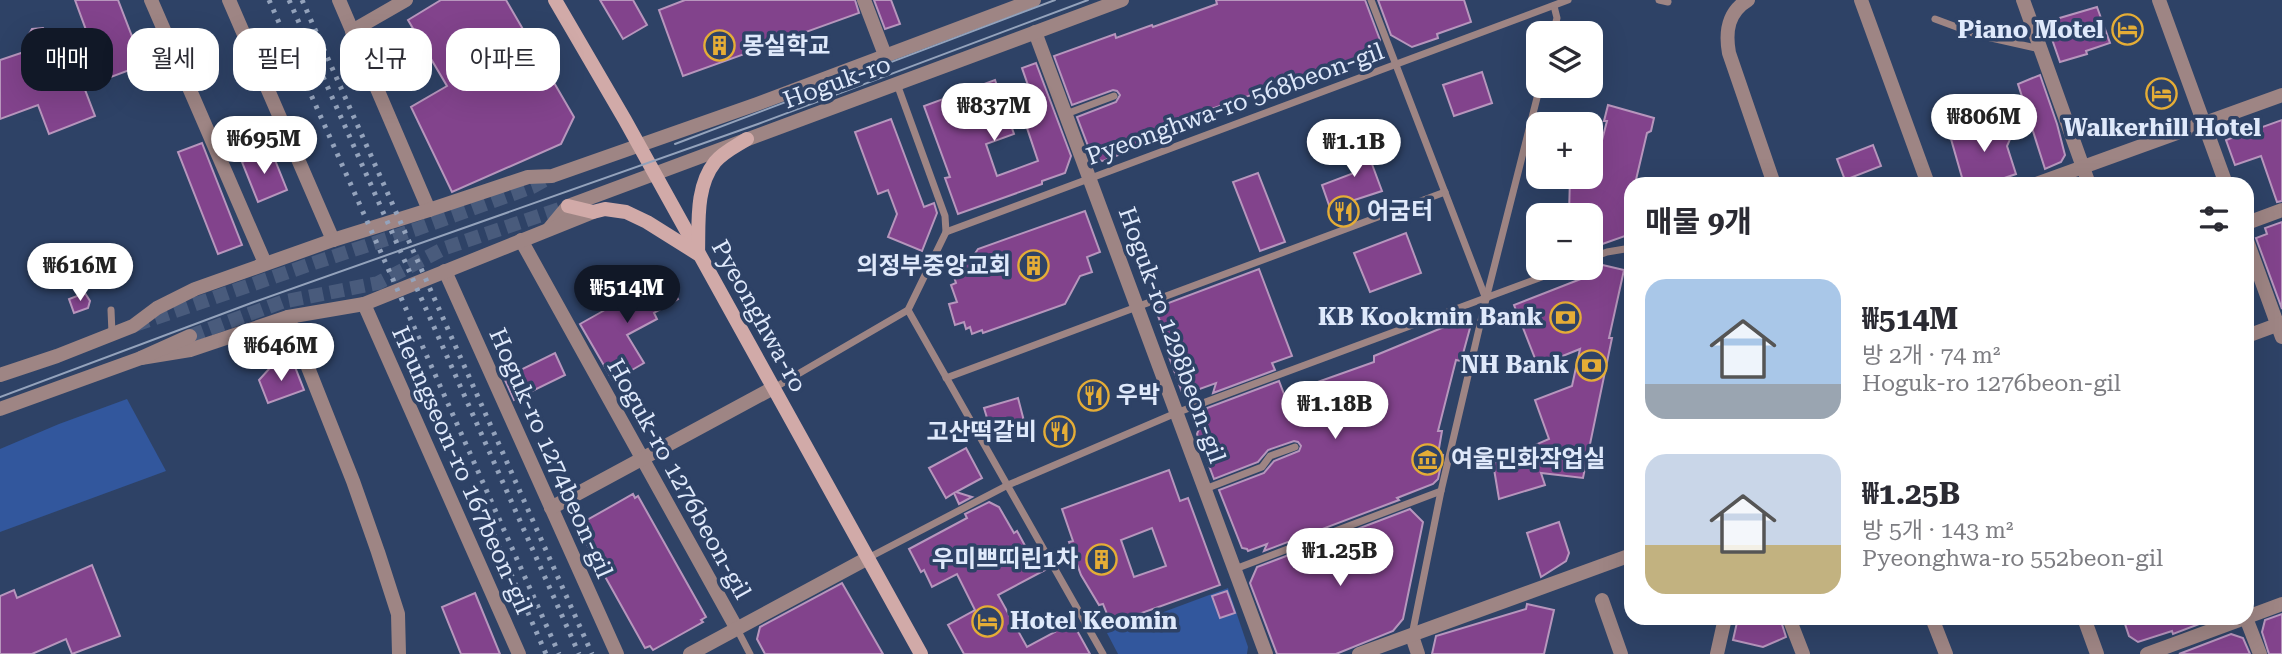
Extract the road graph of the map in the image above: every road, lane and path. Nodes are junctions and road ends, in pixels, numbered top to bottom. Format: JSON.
{"nodes":[{"id":1,"x":151,"y":0,"type":"edge"},
{"id":2,"x":229,"y":0,"type":"edge"},
{"id":3,"x":339,"y":0,"type":"edge"},
{"id":4,"x":406,"y":0,"type":"edge"},
{"id":5,"x":555,"y":0,"type":"edge"},
{"id":6,"x":864,"y":0,"type":"edge"},
{"id":7,"x":1122,"y":0,"type":"edge"},
{"id":8,"x":1371,"y":0,"type":"edge"},
{"id":9,"x":1568,"y":0,"type":"edge"},
{"id":10,"x":1748,"y":0,"type":"edge"},
{"id":11,"x":1861,"y":0,"type":"edge"},
{"id":12,"x":2023,"y":0,"type":"edge"},
{"id":13,"x":1027,"y":1,"type":"edge"},
{"id":14,"x":2162,"y":1,"type":"edge"},
{"id":15,"x":1554,"y":6,"type":"junction"},
{"id":16,"x":1935,"y":19,"type":"dead end"},
{"id":17,"x":1556,"y":21,"type":"edge"},
{"id":18,"x":350,"y":28,"type":"edge"},
{"id":19,"x":359,"y":28,"type":"edge"},
{"id":20,"x":1035,"y":33,"type":"junction"},
{"id":21,"x":2041,"y":49,"type":"junction"},
{"id":22,"x":885,"y":55,"type":"junction"},
{"id":23,"x":1396,"y":65,"type":"junction"},
{"id":24,"x":897,"y":84,"type":"junction"},
{"id":25,"x":378,"y":91,"type":"edge"},
{"id":26,"x":2282,"y":95,"type":"edge"},
{"id":27,"x":1114,"y":96,"type":"dead end"},
{"id":28,"x":1537,"y":98,"type":"edge"},
{"id":29,"x":1065,"y":114,"type":"junction"},
{"id":30,"x":2204,"y":123,"type":"junction"},
{"id":31,"x":747,"y":139,"type":"junction"},
{"id":32,"x":638,"y":146,"type":"junction"},
{"id":33,"x":2083,"y":167,"type":"junction"},
{"id":34,"x":654,"y":174,"type":"junction"},
{"id":35,"x":1772,"y":177,"type":"edge"},
{"id":36,"x":1924,"y":177,"type":"edge"},
{"id":37,"x":2055,"y":177,"type":"edge"},
{"id":38,"x":2087,"y":177,"type":"edge"},
{"id":39,"x":2223,"y":177,"type":"edge"},
{"id":40,"x":1089,"y":178,"type":"junction"},
{"id":41,"x":1445,"y":192,"type":"junction"},
{"id":42,"x":568,"y":206,"type":"junction"},
{"id":43,"x":429,"y":210,"type":"junction"},
{"id":44,"x":2282,"y":210,"type":"edge"},
{"id":45,"x":593,"y":212,"type":"junction"},
{"id":46,"x":2254,"y":220,"type":"edge"},
{"id":47,"x":549,"y":229,"type":"junction"},
{"id":48,"x":946,"y":232,"type":"junction"},
{"id":49,"x":333,"y":240,"type":"junction"},
{"id":50,"x":521,"y":240,"type":"junction"},
{"id":51,"x":1624,"y":249,"type":"edge"},
{"id":52,"x":698,"y":254,"type":"junction"},
{"id":53,"x":1603,"y":254,"type":"edge"},
{"id":54,"x":2254,"y":259,"type":"edge"},
{"id":55,"x":265,"y":263,"type":"junction"},
{"id":56,"x":445,"y":271,"type":"junction"},
{"id":57,"x":1535,"y":280,"type":"edge"},
{"id":58,"x":1486,"y":299,"type":"junction"},
{"id":59,"x":364,"y":304,"type":"junction"},
{"id":60,"x":1137,"y":307,"type":"junction"},
{"id":61,"x":111,"y":310,"type":"dead end"},
{"id":62,"x":908,"y":310,"type":"junction"},
{"id":63,"x":288,"y":317,"type":"junction"},
{"id":64,"x":2280,"y":328,"type":"edge"},
{"id":65,"x":111,"y":333,"type":"junction"},
{"id":66,"x":2254,"y":334,"type":"edge"},
{"id":67,"x":190,"y":336,"type":"tunnel mouth"},
{"id":68,"x":57,"y":356,"type":"junction"},
{"id":69,"x":141,"y":358,"type":"junction"},
{"id":70,"x":0,"y":369,"type":"edge"},
{"id":71,"x":0,"y":375,"type":"edge"},
{"id":72,"x":946,"y":378,"type":"junction"},
{"id":73,"x":70,"y":384,"type":"junction"},
{"id":74,"x":773,"y":388,"type":"junction"},
{"id":75,"x":0,"y":409,"type":"edge"},
{"id":76,"x":1176,"y":413,"type":"junction"},
{"id":77,"x":0,"y":419,"type":"edge"},
{"id":78,"x":1295,"y":447,"type":"dead end"},
{"id":79,"x":642,"y":459,"type":"junction"},
{"id":80,"x":1007,"y":485,"type":"junction"},
{"id":81,"x":1205,"y":489,"type":"junction"},
{"id":82,"x":1441,"y":491,"type":"junction"},
{"id":83,"x":551,"y":508,"type":"junction"},
{"id":84,"x":868,"y":558,"type":"junction"},
{"id":85,"x":1624,"y":558,"type":"edge"},
{"id":86,"x":1234,"y":569,"type":"junction"},
{"id":87,"x":1602,"y":600,"type":"dead end"},
{"id":88,"x":2282,"y":604,"type":"edge"},
{"id":89,"x":2254,"y":614,"type":"edge"},
{"id":90,"x":1723,"y":625,"type":"edge"},
{"id":91,"x":1792,"y":625,"type":"edge"},
{"id":92,"x":1935,"y":625,"type":"edge"},
{"id":93,"x":2086,"y":625,"type":"edge"},
{"id":94,"x":2225,"y":625,"type":"edge"},
{"id":95,"x":2249,"y":625,"type":"edge"},
{"id":96,"x":737,"y":629,"type":"junction"},
{"id":97,"x":1412,"y":636,"type":"junction"},
{"id":98,"x":399,"y":654,"type":"edge"},
{"id":99,"x":519,"y":654,"type":"edge"},
{"id":100,"x":617,"y":654,"type":"edge"},
{"id":101,"x":690,"y":654,"type":"edge"},
{"id":102,"x":750,"y":654,"type":"edge"},
{"id":103,"x":921,"y":654,"type":"edge"},
{"id":104,"x":1103,"y":654,"type":"edge"},
{"id":105,"x":1266,"y":654,"type":"edge"},
{"id":106,"x":1359,"y":654,"type":"edge"},
{"id":107,"x":1418,"y":654,"type":"edge"},
{"id":108,"x":1621,"y":654,"type":"edge"},
{"id":109,"x":1717,"y":654,"type":"edge"},
{"id":110,"x":1803,"y":654,"type":"edge"},
{"id":111,"x":1946,"y":654,"type":"edge"},
{"id":112,"x":2096,"y":654,"type":"edge"},
{"id":113,"x":2147,"y":654,"type":"edge"},
{"id":114,"x":2260,"y":654,"type":"edge"}],
"edges":[{"from":1,"to":55,"type":"street"},
{"from":2,"to":49,"type":"street"},
{"from":3,"to":18,"type":"street"},
{"from":4,"to":19,"type":"street"},
{"from":5,"to":32,"type":"main road","name":"Pyeonghwa-ro"},
{"from":6,"to":22,"type":"street"},
{"from":7,"to":20,"type":"street","name":"Hoguk-ro"},
{"from":8,"to":23,"type":"lane"},
{"from":9,"to":15,"type":"lane","name":"Pyeonghwa-ro 568beon-gil"},
{"from":10,"to":35,"type":"street"},
{"from":11,"to":36,"type":"street"},
{"from":12,"to":21,"type":"street"},
{"from":13,"to":22,"type":"street","name":"Hoguk-ro"},
{"from":14,"to":30,"type":"street"},
{"from":15,"to":17,"type":"lane"},
{"from":15,"to":23,"type":"lane","name":"Pyeonghwa-ro 568beon-gil"},
{"from":16,"to":21,"type":"lane"},
{"from":20,"to":24,"type":"street","name":"Hoguk-ro"},
{"from":20,"to":29,"type":"street","name":"Hoguk-ro 1298beon-gil"},
{"from":21,"to":33,"type":"street"},
{"from":22,"to":32,"type":"street","name":"Hoguk-ro"},
{"from":23,"to":40,"type":"lane","name":"Pyeonghwa-ro 568beon-gil"},
{"from":23,"to":41,"type":"lane"},
{"from":24,"to":31,"type":"street","name":"Hoguk-ro"},
{"from":24,"to":48,"type":"lane"},
{"from":25,"to":43,"type":"street"},
{"from":26,"to":30,"type":"street"},
{"from":27,"to":29,"type":"lane"},
{"from":28,"to":58,"type":"lane"},
{"from":29,"to":40,"type":"street","name":"Hoguk-ro 1298beon-gil"},
{"from":30,"to":33,"type":"street"},
{"from":30,"to":39,"type":"street"},
{"from":31,"to":34,"type":"street","name":"Hoguk-ro"},
{"from":31,"to":52,"type":"main road"},
{"from":32,"to":34,"type":"main road","name":"Pyeonghwa-ro"},
{"from":32,"to":43,"type":"street","name":"Hoguk-ro"},
{"from":33,"to":37,"type":"street"},
{"from":33,"to":38,"type":"street"},
{"from":34,"to":42,"type":"street","name":"Hoguk-ro"},
{"from":34,"to":52,"type":"main road","name":"Pyeonghwa-ro"},
{"from":40,"to":48,"type":"lane","name":"Pyeonghwa-ro 568beon-gil"},
{"from":40,"to":60,"type":"street","name":"Hoguk-ro 1298beon-gil"},
{"from":41,"to":58,"type":"lane"},
{"from":41,"to":60,"type":"lane"},
{"from":42,"to":45,"type":"main road"},
{"from":42,"to":47,"type":"street"},
{"from":43,"to":49,"type":"street","name":"Hoguk-ro"},
{"from":44,"to":46,"type":"street"},
{"from":45,"to":47,"type":"street"},
{"from":45,"to":52,"type":"main road"},
{"from":47,"to":50,"type":"street"},
{"from":48,"to":62,"type":"lane"},
{"from":49,"to":55,"type":"street","name":"Hoguk-ro"},
{"from":50,"to":56,"type":"street"},
{"from":50,"to":79,"type":"street","name":"Hoguk-ro 1276beon-gil"},
{"from":51,"to":53,"type":"lane"},
{"from":52,"to":74,"type":"main road","name":"Pyeonghwa-ro"},
{"from":54,"to":64,"type":"street"},
{"from":55,"to":65,"type":"street","name":"Hoguk-ro"},
{"from":56,"to":59,"type":"street"},
{"from":56,"to":83,"type":"street","name":"Hoguk-ro 1274beon-gil"},
{"from":57,"to":58,"type":"lane"},
{"from":58,"to":76,"type":"lane"},
{"from":58,"to":82,"type":"lane"},
{"from":59,"to":63,"type":"street"},
{"from":59,"to":99,"type":"street","name":"Heungseon-ro 167beon-gil"},
{"from":60,"to":72,"type":"lane"},
{"from":60,"to":76,"type":"street","name":"Hoguk-ro 1298beon-gil"},
{"from":61,"to":65,"type":"lane"},
{"from":62,"to":72,"type":"lane"},
{"from":62,"to":74,"type":"lane"},
{"from":63,"to":69,"type":"street"},
{"from":63,"to":98,"type":"street"},
{"from":64,"to":66,"type":"street"},
{"from":65,"to":68,"type":"street"},
{"from":67,"to":69,"type":"street"},
{"from":68,"to":70,"type":"street"},
{"from":68,"to":71,"type":"street"},
{"from":69,"to":73,"type":"street"},
{"from":72,"to":80,"type":"lane"},
{"from":73,"to":75,"type":"street"},
{"from":73,"to":77,"type":"street"},
{"from":74,"to":79,"type":"street"},
{"from":74,"to":84,"type":"main road","name":"Pyeonghwa-ro"},
{"from":76,"to":80,"type":"lane"},
{"from":76,"to":81,"type":"street","name":"Hoguk-ro 1298beon-gil"},
{"from":78,"to":81,"type":"lane"},
{"from":79,"to":83,"type":"street"},
{"from":79,"to":96,"type":"street","name":"Hoguk-ro 1276beon-gil"},
{"from":80,"to":84,"type":"lane"},
{"from":80,"to":104,"type":"lane"},
{"from":81,"to":86,"type":"street","name":"Hoguk-ro 1298beon-gil"},
{"from":82,"to":86,"type":"lane"},
{"from":82,"to":97,"type":"lane"},
{"from":83,"to":100,"type":"street","name":"Hoguk-ro 1274beon-gil"},
{"from":84,"to":96,"type":"street"},
{"from":84,"to":103,"type":"main road","name":"Pyeonghwa-ro"},
{"from":85,"to":97,"type":"street"},
{"from":86,"to":105,"type":"street","name":"Hoguk-ro 1298beon-gil"},
{"from":87,"to":108,"type":"street"},
{"from":88,"to":89,"type":"street"},
{"from":90,"to":109,"type":"street"},
{"from":91,"to":110,"type":"street"},
{"from":92,"to":111,"type":"street"},
{"from":93,"to":112,"type":"street"},
{"from":94,"to":113,"type":"street"},
{"from":95,"to":114,"type":"street"},
{"from":96,"to":101,"type":"street"},
{"from":96,"to":102,"type":"lane"},
{"from":97,"to":106,"type":"street"},
{"from":97,"to":107,"type":"street"}]}
